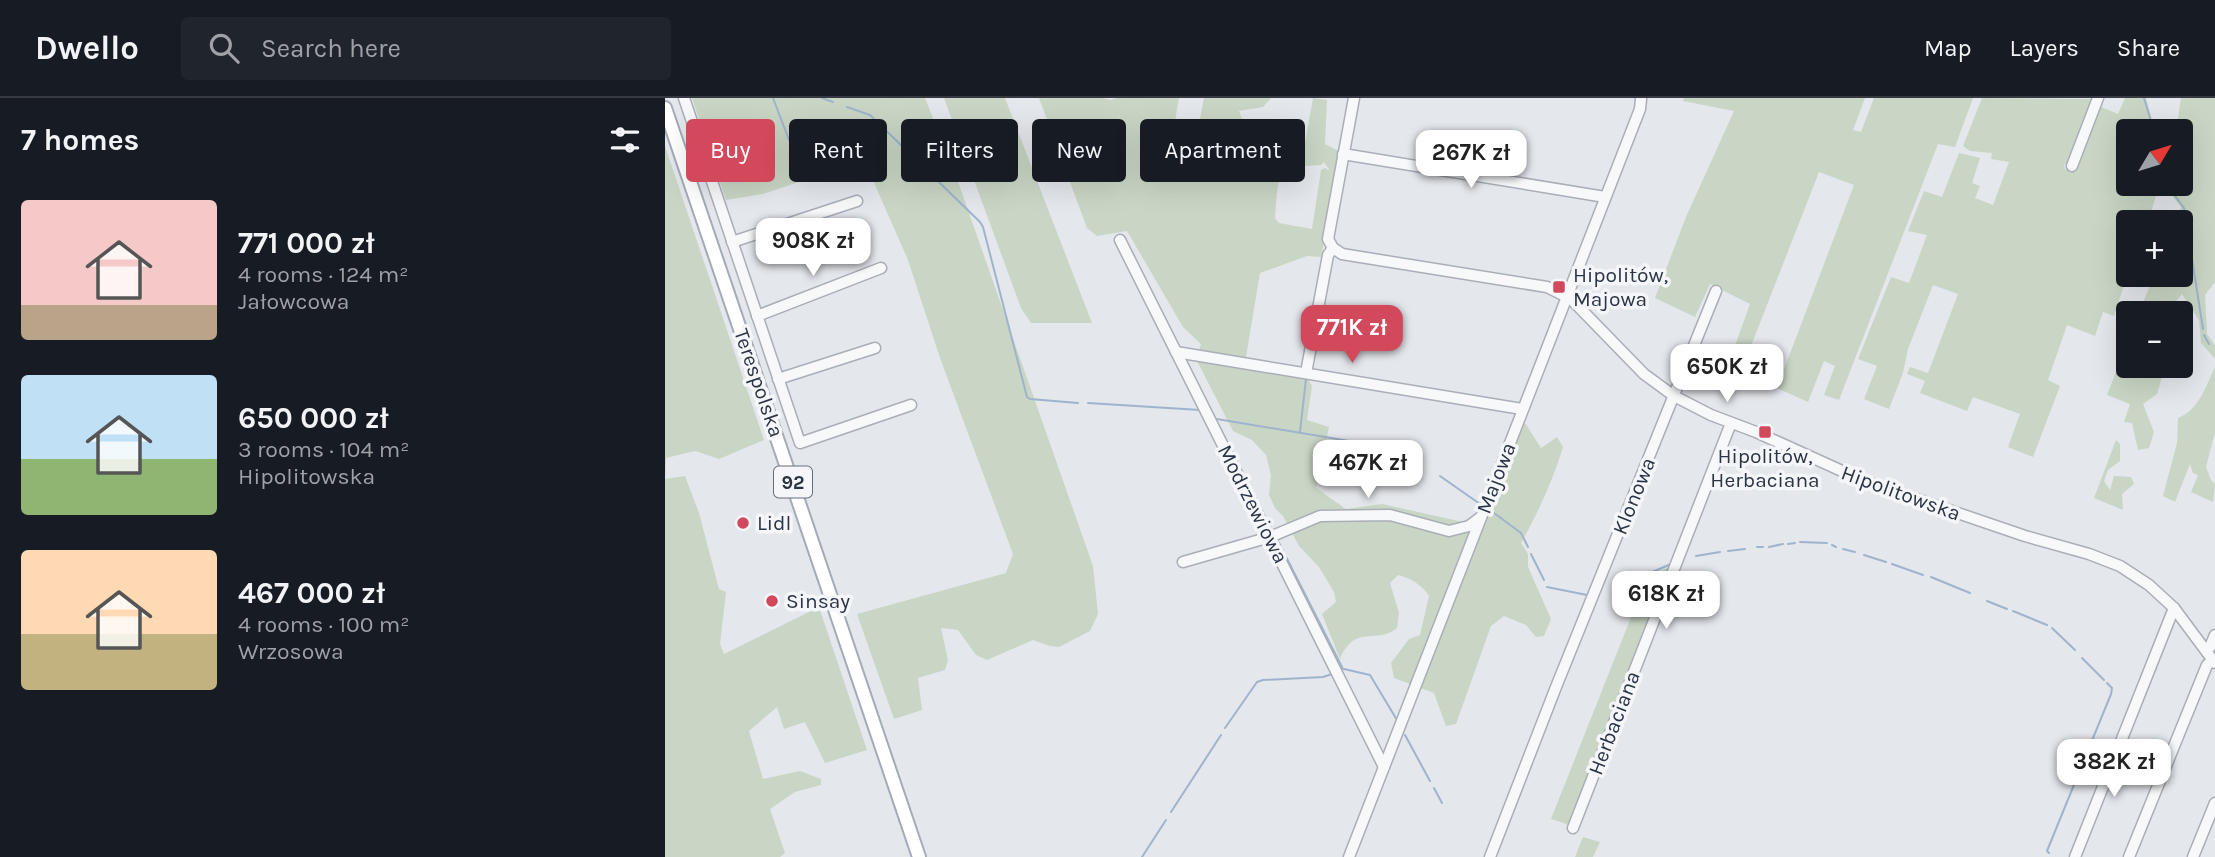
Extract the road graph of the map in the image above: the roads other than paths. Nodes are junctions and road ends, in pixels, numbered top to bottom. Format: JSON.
{"nodes":[{"id":1,"x":684,"y":98,"type":"edge"},
{"id":2,"x":1354,"y":98,"type":"edge"},
{"id":3,"x":1639,"y":98,"type":"edge"},
{"id":4,"x":2098,"y":98,"type":"edge"},
{"id":5,"x":665,"y":108,"type":"edge"},
{"id":6,"x":1343,"y":154,"type":"junction"},
{"id":7,"x":2072,"y":166,"type":"dead end"},
{"id":8,"x":1605,"y":197,"type":"junction"},
{"id":9,"x":857,"y":201,"type":"dead end"},
{"id":10,"x":1120,"y":240,"type":"dead end"},
{"id":11,"x":732,"y":242,"type":"junction"},
{"id":12,"x":1333,"y":248,"type":"junction"},
{"id":13,"x":881,"y":268,"type":"dead end"},
{"id":14,"x":1716,"y":291,"type":"dead end"},
{"id":15,"x":1566,"y":295,"type":"junction"},
{"id":16,"x":757,"y":316,"type":"junction"},
{"id":17,"x":875,"y":348,"type":"dead end"},
{"id":18,"x":1176,"y":352,"type":"junction"},
{"id":19,"x":1306,"y":373,"type":"junction"},
{"id":20,"x":778,"y":379,"type":"junction"},
{"id":21,"x":1674,"y":397,"type":"junction"},
{"id":22,"x":911,"y":405,"type":"dead end"},
{"id":23,"x":1522,"y":409,"type":"junction"},
{"id":24,"x":1731,"y":423,"type":"junction"},
{"id":25,"x":1481,"y":517,"type":"junction"},
{"id":26,"x":1270,"y":537,"type":"junction"},
{"id":27,"x":1183,"y":562,"type":"dead end"},
{"id":28,"x":2174,"y":608,"type":"junction"},
{"id":29,"x":2215,"y":635,"type":"edge"},
{"id":30,"x":2206,"y":650,"type":"junction"},
{"id":31,"x":2214,"y":662,"type":"edge"},
{"id":32,"x":1384,"y":767,"type":"junction"},
{"id":33,"x":2215,"y":803,"type":"edge"},
{"id":34,"x":1573,"y":828,"type":"dead end"},
{"id":35,"x":919,"y":857,"type":"edge"},
{"id":36,"x":1349,"y":857,"type":"edge"},
{"id":37,"x":1490,"y":857,"type":"edge"},
{"id":38,"x":2075,"y":857,"type":"edge"},
{"id":39,"x":2129,"y":857,"type":"edge"},
{"id":40,"x":2193,"y":857,"type":"edge"}],
"edges":[{"from":1,"to":11,"type":"street"},
{"from":2,"to":6,"type":"street"},
{"from":3,"to":8,"type":"street","name":"Majowa"},
{"from":4,"to":7,"type":"street"},
{"from":5,"to":35,"type":"main road","name":"Terespolska","number":"92"},
{"from":6,"to":8,"type":"street"},
{"from":6,"to":12,"type":"street"},
{"from":8,"to":15,"type":"street","name":"Majowa"},
{"from":9,"to":11,"type":"street"},
{"from":10,"to":18,"type":"street","name":"Modrzewiowa"},
{"from":11,"to":16,"type":"street"},
{"from":12,"to":15,"type":"street","name":"Hipolitowska"},
{"from":12,"to":19,"type":"street"},
{"from":13,"to":16,"type":"street"},
{"from":14,"to":21,"type":"street","name":"Klonowa"},
{"from":15,"to":21,"type":"street","name":"Hipolitowska"},
{"from":15,"to":23,"type":"street","name":"Majowa"},
{"from":16,"to":20,"type":"street"},
{"from":17,"to":20,"type":"street"},
{"from":18,"to":19,"type":"street"},
{"from":18,"to":26,"type":"street","name":"Modrzewiowa"},
{"from":19,"to":23,"type":"street"},
{"from":20,"to":22,"type":"street"},
{"from":21,"to":24,"type":"street","name":"Hipolitowska"},
{"from":21,"to":37,"type":"street","name":"Klonowa"},
{"from":23,"to":25,"type":"street","name":"Majowa"},
{"from":24,"to":28,"type":"street","name":"Hipolitowska"},
{"from":24,"to":34,"type":"street","name":"Herbaciana"},
{"from":25,"to":26,"type":"street"},
{"from":25,"to":32,"type":"street","name":"Majowa"},
{"from":26,"to":27,"type":"street"},
{"from":26,"to":32,"type":"street","name":"Modrzewiowa"},
{"from":28,"to":30,"type":"street","name":"Hipolitowska"},
{"from":28,"to":38,"type":"street"},
{"from":29,"to":30,"type":"street"},
{"from":30,"to":31,"type":"street","name":"Hipolitowska"},
{"from":31,"to":39,"type":"street"},
{"from":32,"to":36,"type":"street","name":"Majowa"},
{"from":33,"to":40,"type":"street"}]}
